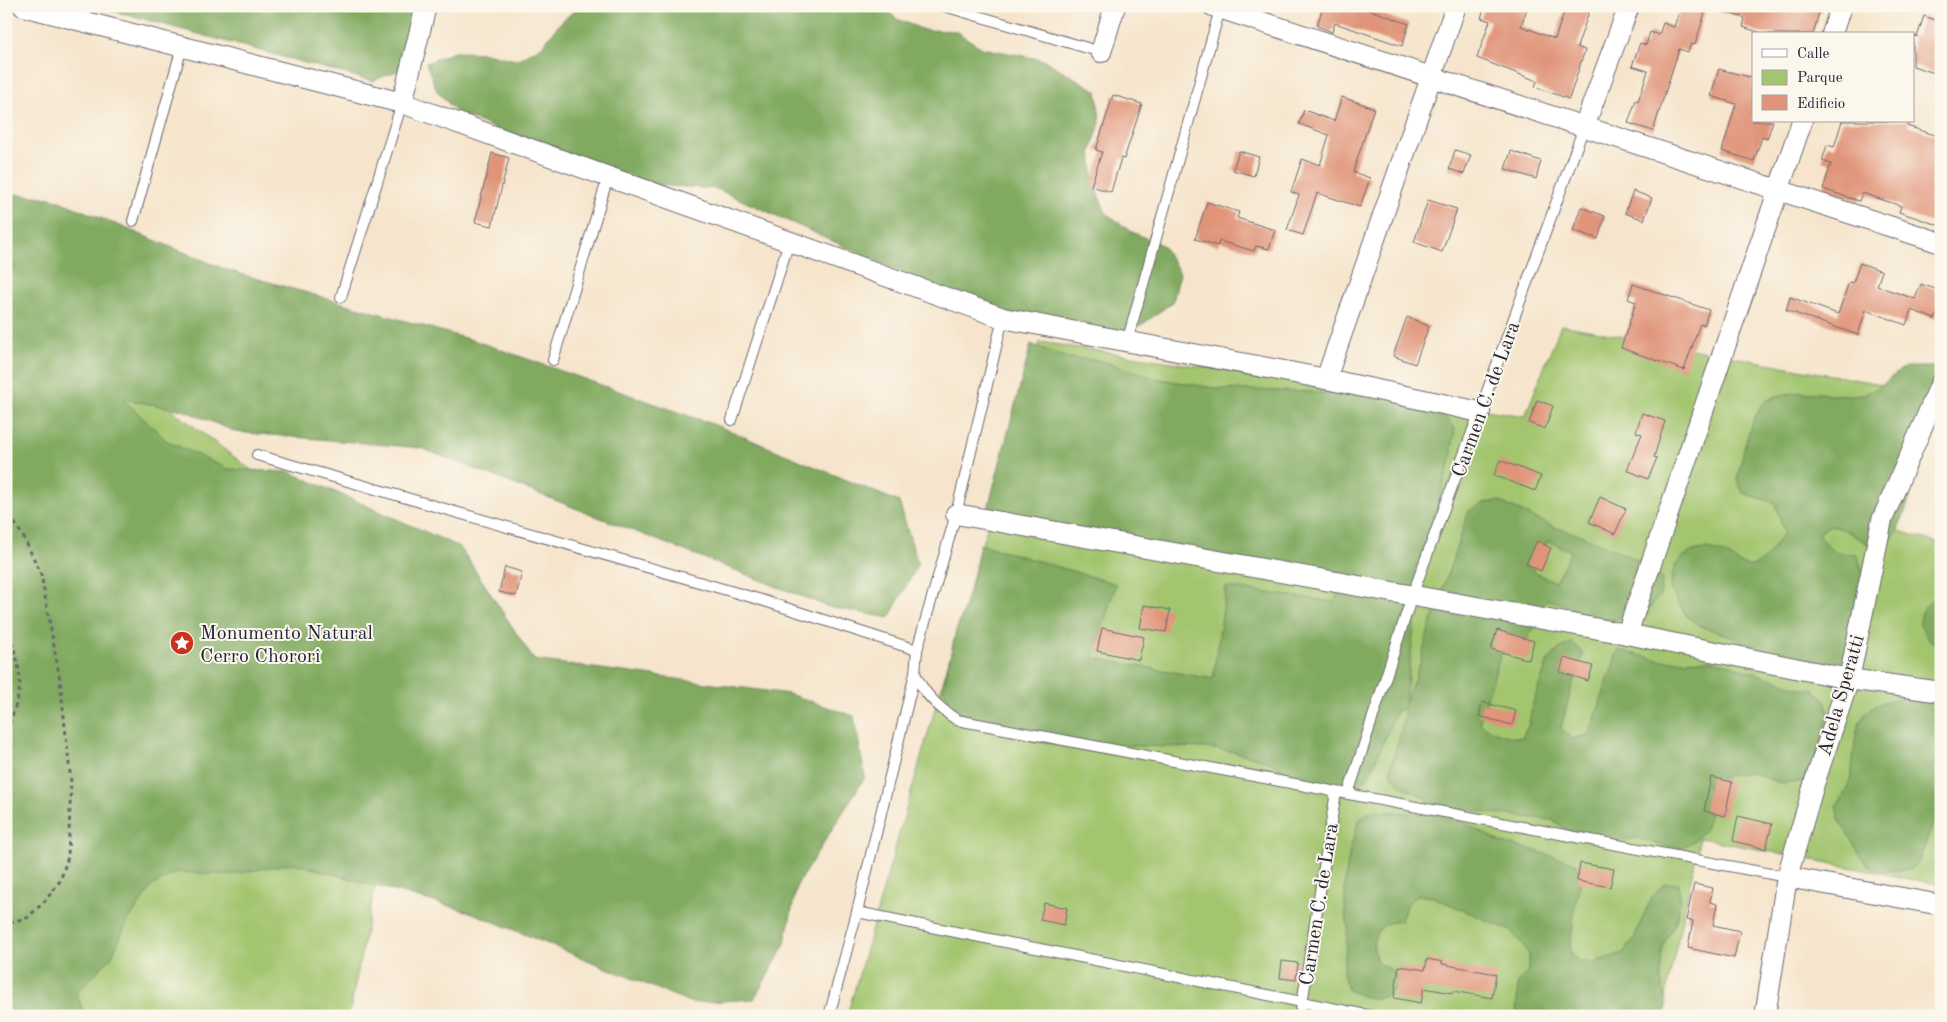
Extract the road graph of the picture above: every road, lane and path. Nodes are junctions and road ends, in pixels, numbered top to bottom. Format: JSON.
{"nodes":[{"id":1,"x":23,"y":6,"type":"edge"},
{"id":2,"x":426,"y":6,"type":"edge"},
{"id":3,"x":944,"y":6,"type":"edge"},
{"id":4,"x":1115,"y":6,"type":"edge"},
{"id":5,"x":1456,"y":6,"type":"edge"},
{"id":6,"x":1629,"y":6,"type":"edge"},
{"id":7,"x":1841,"y":6,"type":"edge"},
{"id":8,"x":1217,"y":7,"type":"edge"},
{"id":9,"x":1833,"y":32,"type":"edge"},
{"id":10,"x":182,"y":47,"type":"junction"},
{"id":11,"x":1101,"y":52,"type":"joint"},
{"id":12,"x":1432,"y":78,"type":"junction"},
{"id":13,"x":402,"y":103,"type":"junction"},
{"id":14,"x":1802,"y":122,"type":"edge"},
{"id":15,"x":1584,"y":127,"type":"junction"},
{"id":16,"x":608,"y":177,"type":"junction"},
{"id":17,"x":1778,"y":190,"type":"junction"},
{"id":18,"x":133,"y":221,"type":"dead end"},
{"id":19,"x":789,"y":242,"type":"junction"},
{"id":20,"x":1941,"y":243,"type":"edge"},
{"id":21,"x":341,"y":296,"type":"dead end"},
{"id":22,"x":1004,"y":318,"type":"junction"},
{"id":23,"x":1127,"y":342,"type":"junction"},
{"id":24,"x":553,"y":360,"type":"dead end"},
{"id":25,"x":1326,"y":379,"type":"junction"},
{"id":26,"x":1941,"y":382,"type":"edge"},
{"id":27,"x":1480,"y":412,"type":"junction"},
{"id":28,"x":732,"y":420,"type":"dead end"},
{"id":29,"x":257,"y":455,"type":"dead end"},
{"id":30,"x":6,"y":509,"type":"edge"},
{"id":31,"x":956,"y":514,"type":"junction"},
{"id":32,"x":1412,"y":596,"type":"junction"},
{"id":33,"x":6,"y":627,"type":"edge"},
{"id":34,"x":1627,"y":634,"type":"junction"},
{"id":35,"x":917,"y":650,"type":"junction"},
{"id":36,"x":915,"y":673,"type":"junction"},
{"id":37,"x":1849,"y":679,"type":"junction"},
{"id":38,"x":1941,"y":692,"type":"edge"},
{"id":39,"x":6,"y":735,"type":"edge"},
{"id":40,"x":1336,"y":792,"type":"junction"},
{"id":41,"x":1348,"y":794,"type":"junction"},
{"id":42,"x":1787,"y":877,"type":"junction"},
{"id":43,"x":1941,"y":904,"type":"edge"},
{"id":44,"x":857,"y":912,"type":"junction"},
{"id":45,"x":6,"y":923,"type":"edge"},
{"id":46,"x":1302,"y":1002,"type":"junction"},
{"id":47,"x":829,"y":1016,"type":"edge"},
{"id":48,"x":1300,"y":1016,"type":"edge"},
{"id":49,"x":1371,"y":1016,"type":"edge"},
{"id":50,"x":1765,"y":1016,"type":"edge"}],
"edges":[{"from":1,"to":10,"type":"street"},
{"from":2,"to":13,"type":"street"},
{"from":3,"to":11,"type":"lane"},
{"from":4,"to":11,"type":"street"},
{"from":5,"to":12,"type":"street"},
{"from":6,"to":15,"type":"street","name":"Carmen C. de Lara"},
{"from":7,"to":9,"type":"street"},
{"from":8,"to":12,"type":"street"},
{"from":8,"to":23,"type":"lane"},
{"from":10,"to":13,"type":"street"},
{"from":10,"to":18,"type":"lane"},
{"from":12,"to":15,"type":"street"},
{"from":12,"to":25,"type":"street"},
{"from":13,"to":16,"type":"street"},
{"from":13,"to":21,"type":"lane"},
{"from":14,"to":17,"type":"street"},
{"from":15,"to":17,"type":"street"},
{"from":15,"to":27,"type":"lane","name":"Carmen C. de Lara"},
{"from":16,"to":19,"type":"street"},
{"from":16,"to":24,"type":"lane"},
{"from":17,"to":20,"type":"street"},
{"from":17,"to":34,"type":"street"},
{"from":19,"to":22,"type":"street"},
{"from":19,"to":28,"type":"lane"},
{"from":22,"to":23,"type":"street"},
{"from":22,"to":31,"type":"lane"},
{"from":23,"to":25,"type":"street"},
{"from":25,"to":27,"type":"street"},
{"from":26,"to":37,"type":"street","name":"Adela Speratti"},
{"from":27,"to":32,"type":"lane","name":"Carmen C. de Lara"},
{"from":29,"to":35,"type":"lane"},
{"from":30,"to":45,"type":"path"},
{"from":31,"to":32,"type":"street"},
{"from":31,"to":35,"type":"lane"},
{"from":32,"to":34,"type":"street"},
{"from":32,"to":41,"type":"lane","name":"Carmen C. de Lara"},
{"from":33,"to":39,"type":"path"},
{"from":34,"to":37,"type":"street"},
{"from":35,"to":36,"type":"lane"},
{"from":36,"to":40,"type":"lane"},
{"from":36,"to":44,"type":"lane"},
{"from":37,"to":38,"type":"street"},
{"from":37,"to":42,"type":"street","name":"Adela Speratti"},
{"from":40,"to":41,"type":"lane"},
{"from":40,"to":46,"type":"lane","name":"Carmen C. de Lara"},
{"from":41,"to":42,"type":"lane"},
{"from":42,"to":43,"type":"street"},
{"from":42,"to":50,"type":"street","name":"Adela Speratti"},
{"from":44,"to":46,"type":"lane"},
{"from":44,"to":47,"type":"lane"},
{"from":46,"to":48,"type":"lane","name":"Carmen C. de Lara"},
{"from":46,"to":49,"type":"lane"}]}
